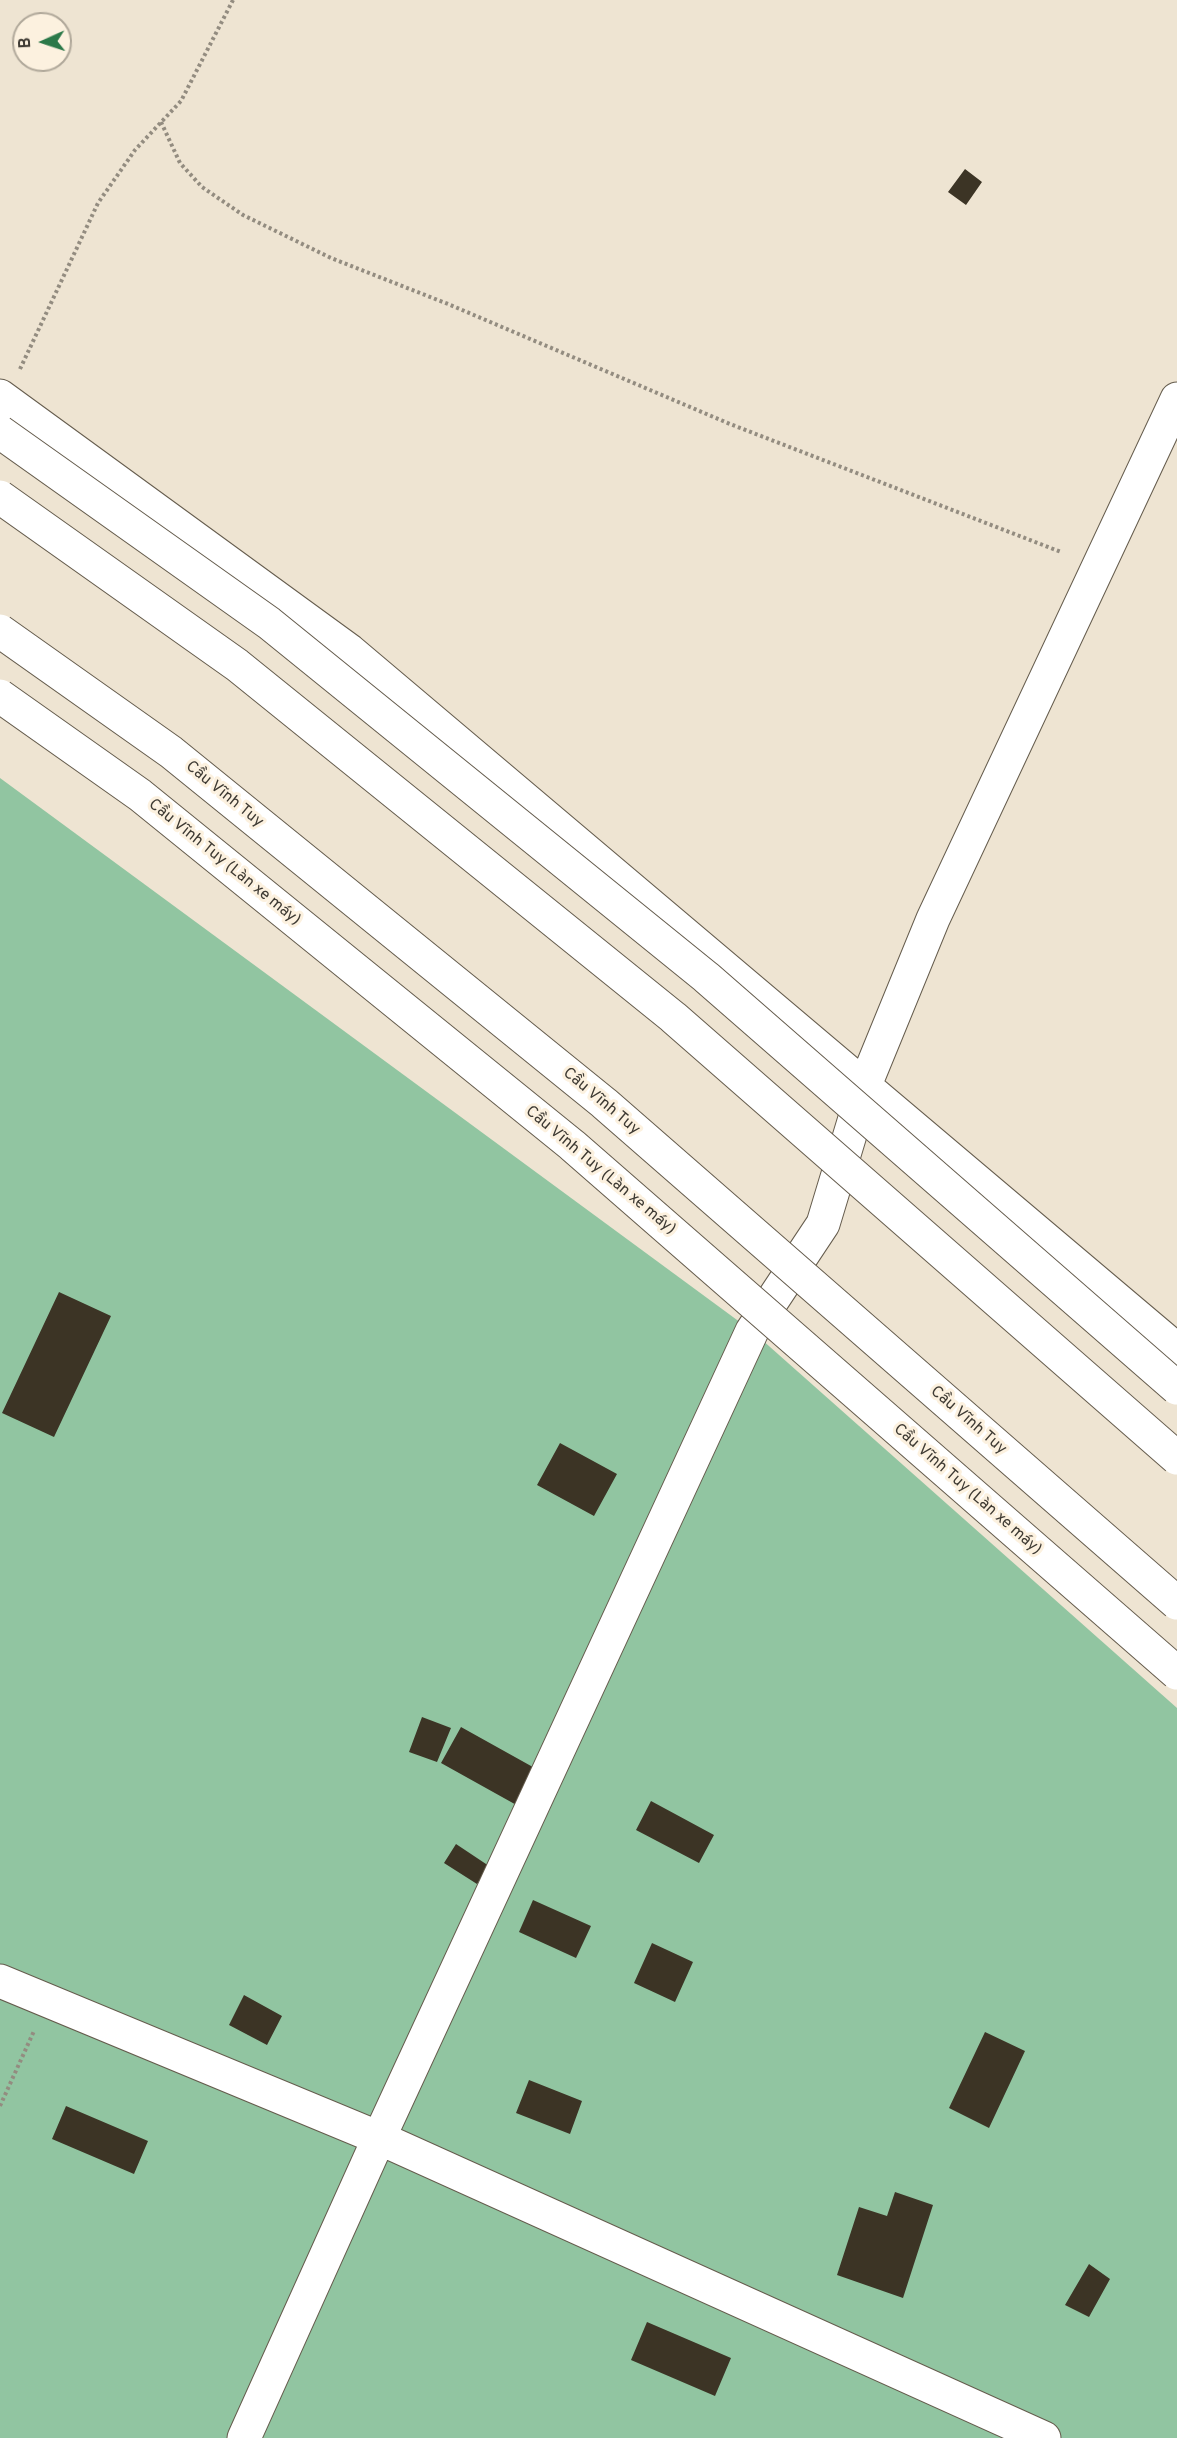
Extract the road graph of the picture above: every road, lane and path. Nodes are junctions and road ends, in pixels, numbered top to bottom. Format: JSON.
{"nodes":[{"id":1,"x":233,"y":0,"type":"edge"},
{"id":2,"x":161,"y":122,"type":"junction"},
{"id":3,"x":3,"y":398,"type":"edge"},
{"id":4,"x":1177,"y":399,"type":"edge"},
{"id":5,"x":0,"y":432,"type":"edge"},
{"id":6,"x":0,"y":497,"type":"edge"},
{"id":7,"x":1061,"y":552,"type":"dead end"},
{"id":8,"x":0,"y":631,"type":"edge"},
{"id":9,"x":0,"y":696,"type":"edge"},
{"id":10,"x":865,"y":1085,"type":"junction"},
{"id":11,"x":1177,"y":1350,"type":"edge"},
{"id":12,"x":1177,"y":1388,"type":"edge"},
{"id":13,"x":1177,"y":1458,"type":"edge"},
{"id":14,"x":1177,"y":1603,"type":"edge"},
{"id":15,"x":1177,"y":1673,"type":"edge"},
{"id":16,"x":0,"y":1981,"type":"edge"},
{"id":17,"x":47,"y":2000,"type":"junction"},
{"id":18,"x":0,"y":2106,"type":"edge"},
{"id":19,"x":379,"y":2138,"type":"junction"},
{"id":20,"x":244,"y":2438,"type":"edge"},
{"id":21,"x":1044,"y":2438,"type":"edge"}],
"edges":[{"from":1,"to":2,"type":"path"},
{"from":2,"to":3,"type":"path"},
{"from":2,"to":7,"type":"path"},
{"from":3,"to":10,"type":"main road"},
{"from":4,"to":10,"type":"main road"},
{"from":5,"to":12,"type":"main road","bridge":true},
{"from":6,"to":13,"type":"main road","bridge":true},
{"from":8,"to":14,"type":"main road","name":"Cầu Vĩnh Tuy","bridge":true},
{"from":9,"to":15,"type":"main road","name":"Cầu Vĩnh Tuy (Làn xe máy)","bridge":true},
{"from":10,"to":11,"type":"main road"},
{"from":10,"to":19,"type":"main road"},
{"from":16,"to":17,"type":"main road"},
{"from":17,"to":18,"type":"path"},
{"from":17,"to":19,"type":"main road"},
{"from":19,"to":20,"type":"main road"},
{"from":19,"to":21,"type":"main road"}]}
